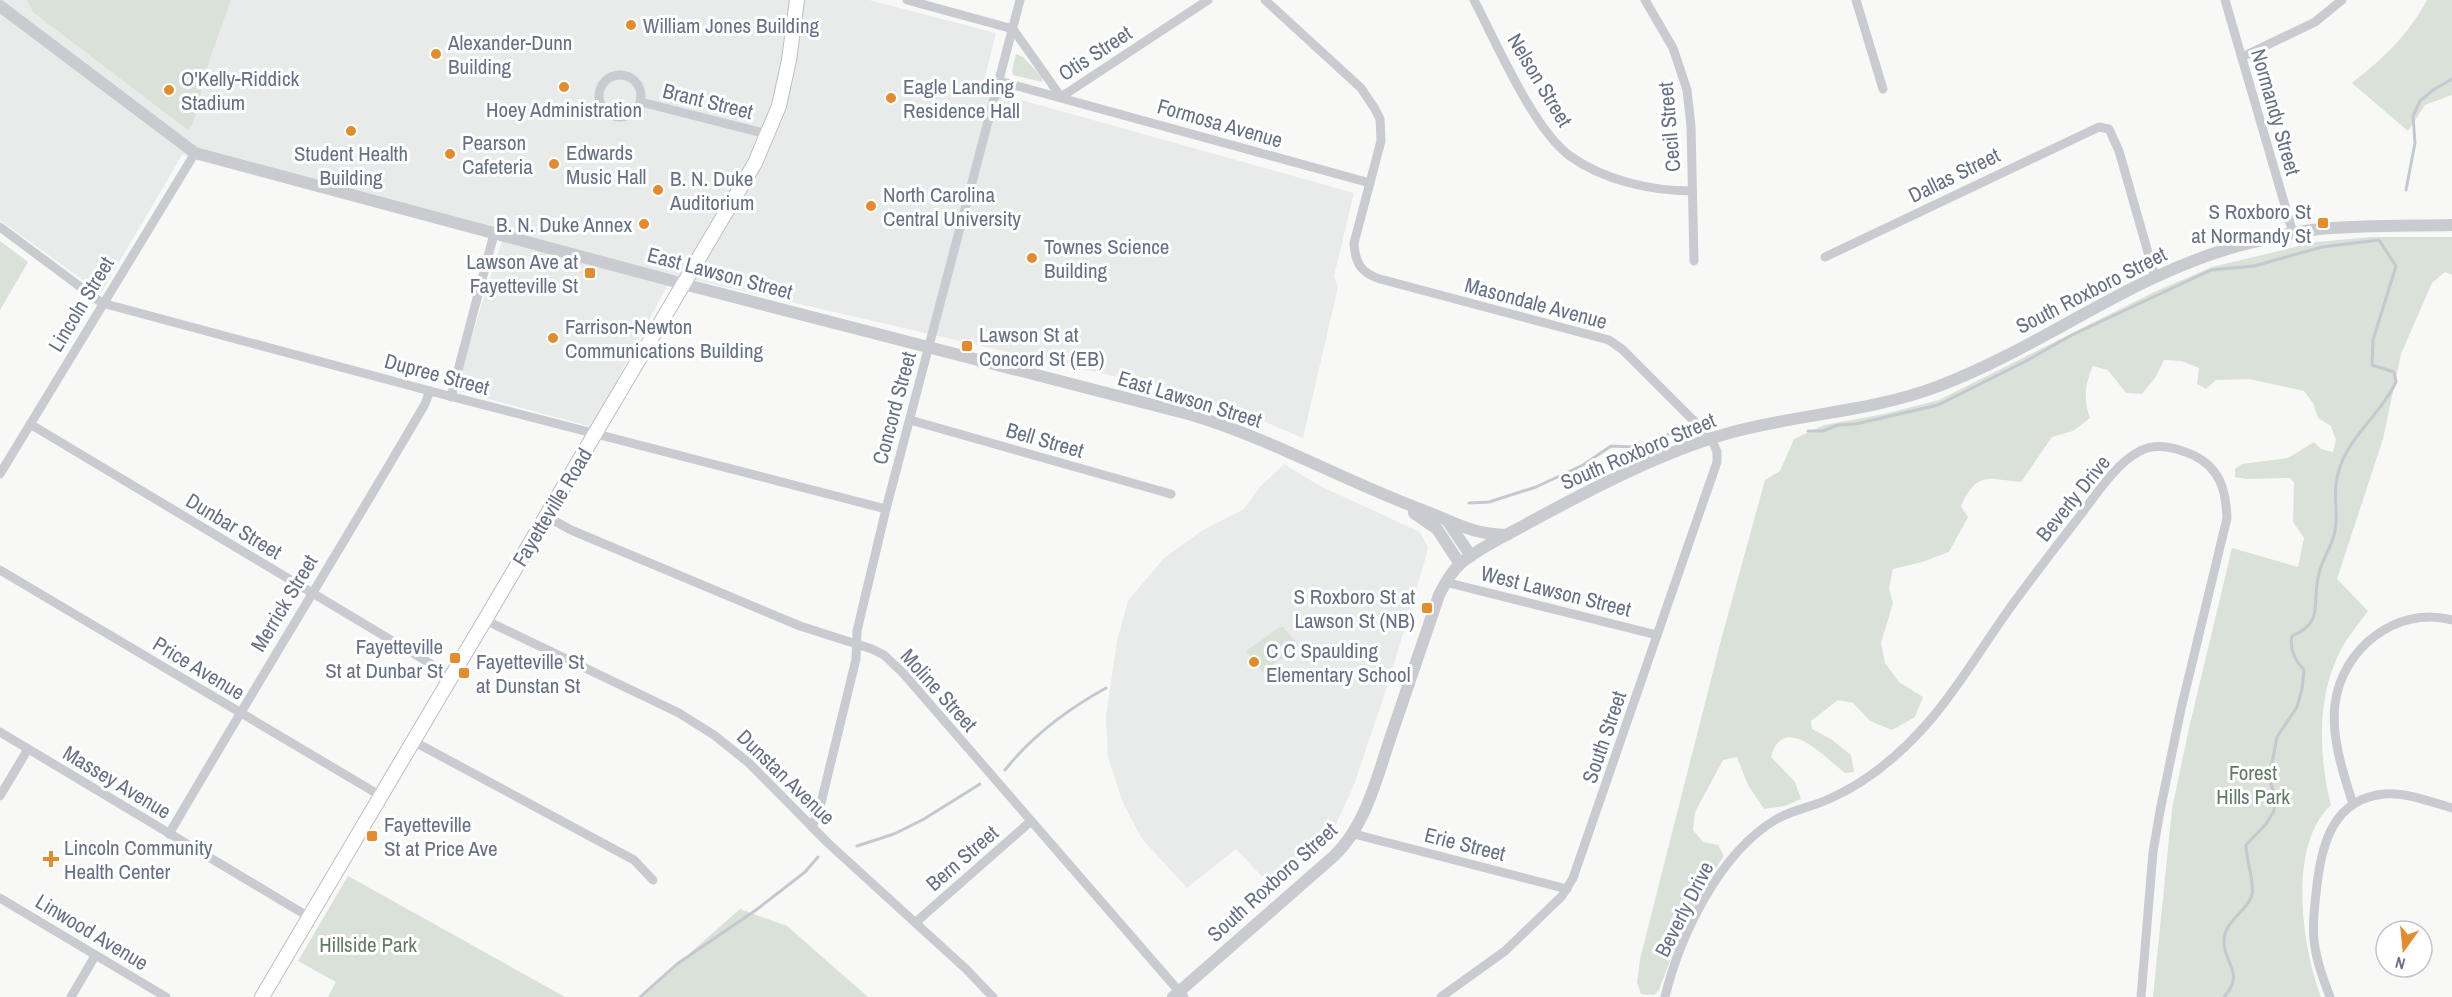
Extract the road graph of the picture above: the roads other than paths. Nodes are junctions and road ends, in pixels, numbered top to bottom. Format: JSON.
{"nodes":[{"id":1,"x":797,"y":0,"type":"edge"},
{"id":2,"x":907,"y":0,"type":"edge"},
{"id":3,"x":1020,"y":0,"type":"edge"},
{"id":4,"x":1209,"y":0,"type":"edge"},
{"id":5,"x":1265,"y":0,"type":"edge"},
{"id":6,"x":1474,"y":0,"type":"edge"},
{"id":7,"x":1645,"y":0,"type":"edge"},
{"id":8,"x":1856,"y":0,"type":"edge"},
{"id":9,"x":2225,"y":0,"type":"edge"},
{"id":10,"x":2342,"y":0,"type":"edge"},
{"id":11,"x":0,"y":6,"type":"edge"},
{"id":12,"x":1012,"y":28,"type":"junction"},
{"id":13,"x":2242,"y":57,"type":"junction"},
{"id":14,"x":999,"y":81,"type":"junction"},
{"id":15,"x":1883,"y":89,"type":"dead end"},
{"id":16,"x":1061,"y":97,"type":"junction"},
{"id":17,"x":641,"y":102,"type":"junction"},
{"id":18,"x":767,"y":134,"type":"junction"},
{"id":19,"x":195,"y":153,"type":"junction"},
{"id":20,"x":1370,"y":183,"type":"junction"},
{"id":21,"x":1692,"y":191,"type":"junction"},
{"id":22,"x":2452,"y":225,"type":"edge"},
{"id":23,"x":0,"y":227,"type":"edge"},
{"id":24,"x":2293,"y":233,"type":"junction"},
{"id":25,"x":494,"y":234,"type":"junction"},
{"id":26,"x":1825,"y":256,"type":"dead end"},
{"id":27,"x":1694,"y":261,"type":"dead end"},
{"id":28,"x":2155,"y":277,"type":"junction"},
{"id":29,"x":684,"y":284,"type":"junction"},
{"id":30,"x":102,"y":303,"type":"junction"},
{"id":31,"x":929,"y":348,"type":"junction"},
{"id":32,"x":430,"y":391,"type":"junction"},
{"id":33,"x":451,"y":397,"type":"junction"},
{"id":34,"x":910,"y":420,"type":"junction"},
{"id":35,"x":30,"y":424,"type":"junction"},
{"id":36,"x":596,"y":434,"type":"junction"},
{"id":37,"x":1711,"y":438,"type":"junction"},
{"id":38,"x":0,"y":474,"type":"edge"},
{"id":39,"x":1171,"y":494,"type":"dead end"},
{"id":40,"x":1392,"y":500,"type":"junction"},
{"id":41,"x":886,"y":509,"type":"junction"},
{"id":42,"x":546,"y":516,"type":"junction"},
{"id":43,"x":1447,"y":521,"type":"junction"},
{"id":44,"x":1507,"y":535,"type":"junction"},
{"id":45,"x":1466,"y":560,"type":"junction"},
{"id":46,"x":0,"y":570,"type":"edge"},
{"id":47,"x":1446,"y":582,"type":"junction"},
{"id":48,"x":311,"y":592,"type":"junction"},
{"id":49,"x":484,"y":620,"type":"junction"},
{"id":50,"x":2452,"y":620,"type":"edge"},
{"id":51,"x":1657,"y":635,"type":"junction"},
{"id":52,"x":856,"y":644,"type":"junction"},
{"id":53,"x":451,"y":676,"type":"junction"},
{"id":54,"x":239,"y":713,"type":"junction"},
{"id":55,"x":0,"y":732,"type":"edge"},
{"id":56,"x":412,"y":741,"type":"junction"},
{"id":57,"x":27,"y":749,"type":"junction"},
{"id":58,"x":0,"y":796,"type":"edge"},
{"id":59,"x":381,"y":796,"type":"junction"},
{"id":60,"x":2353,"y":804,"type":"junction"},
{"id":61,"x":2452,"y":808,"type":"edge"},
{"id":62,"x":1031,"y":821,"type":"junction"},
{"id":63,"x":812,"y":827,"type":"junction"},
{"id":64,"x":169,"y":834,"type":"junction"},
{"id":65,"x":1353,"y":834,"type":"junction"},
{"id":66,"x":653,"y":880,"type":"dead end"},
{"id":67,"x":1567,"y":889,"type":"junction"},
{"id":68,"x":0,"y":898,"type":"edge"},
{"id":69,"x":309,"y":917,"type":"junction"},
{"id":70,"x":916,"y":922,"type":"junction"},
{"id":71,"x":95,"y":956,"type":"junction"},
{"id":72,"x":1179,"y":995,"type":"edge"},
{"id":73,"x":71,"y":997,"type":"edge"},
{"id":74,"x":166,"y":997,"type":"edge"},
{"id":75,"x":262,"y":997,"type":"edge"},
{"id":76,"x":993,"y":997,"type":"edge"},
{"id":77,"x":1441,"y":997,"type":"edge"},
{"id":78,"x":1665,"y":997,"type":"edge"},
{"id":79,"x":2141,"y":997,"type":"edge"},
{"id":80,"x":2330,"y":997,"type":"edge"}],
"edges":[{"from":1,"to":18,"type":"main road","name":"Fayetteville Road"},
{"from":2,"to":12,"type":"street"},
{"from":3,"to":12,"type":"street","name":"Concord Street"},
{"from":4,"to":16,"type":"street","name":"Otis Street"},
{"from":5,"to":20,"type":"street","name":"Masondale Avenue"},
{"from":6,"to":21,"type":"street","name":"Nelson Street"},
{"from":7,"to":21,"type":"street","name":"Cecil Street"},
{"from":8,"to":15,"type":"street"},
{"from":9,"to":13,"type":"street","name":"Normandy Street"},
{"from":10,"to":13,"type":"street"},
{"from":11,"to":19,"type":"street","name":"East Lawson Street"},
{"from":12,"to":14,"type":"street","name":"Concord Street"},
{"from":12,"to":16,"type":"street"},
{"from":13,"to":24,"type":"street","name":"Normandy Street"},
{"from":14,"to":16,"type":"street","name":"Formosa Avenue"},
{"from":14,"to":31,"type":"street","name":"Concord Street"},
{"from":16,"to":20,"type":"street","name":"Formosa Avenue"},
{"from":17,"to":17,"type":"street","name":"Brant Street"},
{"from":17,"to":18,"type":"street","name":"Brant Street"},
{"from":18,"to":29,"type":"main road","name":"Fayetteville Road"},
{"from":19,"to":25,"type":"street","name":"East Lawson Street"},
{"from":19,"to":30,"type":"street","name":"Lincoln Street"},
{"from":20,"to":37,"type":"street","name":"Masondale Avenue"},
{"from":21,"to":27,"type":"street","name":"Cecil Street"},
{"from":22,"to":24,"type":"street","name":"South Roxboro Street"},
{"from":23,"to":30,"type":"street","name":"Dupree Street"},
{"from":24,"to":28,"type":"street","name":"South Roxboro Street"},
{"from":25,"to":29,"type":"street","name":"East Lawson Street"},
{"from":25,"to":33,"type":"street"},
{"from":26,"to":28,"type":"street","name":"Dallas Street"},
{"from":28,"to":37,"type":"street","name":"South Roxboro Street"},
{"from":29,"to":31,"type":"street","name":"East Lawson Street"},
{"from":29,"to":36,"type":"main road","name":"Fayetteville Road"},
{"from":30,"to":32,"type":"street","name":"Dupree Street"},
{"from":30,"to":35,"type":"street","name":"Lincoln Street"},
{"from":31,"to":34,"type":"street","name":"Concord Street"},
{"from":31,"to":40,"type":"street","name":"East Lawson Street"},
{"from":32,"to":33,"type":"street","name":"Dupree Street"},
{"from":32,"to":48,"type":"street","name":"Merrick Street"},
{"from":33,"to":36,"type":"street","name":"Dupree Street"},
{"from":34,"to":39,"type":"street","name":"Bell Street"},
{"from":34,"to":41,"type":"street","name":"Concord Street"},
{"from":35,"to":38,"type":"street","name":"Lincoln Street"},
{"from":35,"to":48,"type":"street","name":"Dunbar Street"},
{"from":36,"to":41,"type":"street","name":"Dupree Street"},
{"from":36,"to":42,"type":"main road","name":"Fayetteville Road"},
{"from":37,"to":44,"type":"street","name":"South Roxboro Street"},
{"from":37,"to":51,"type":"street","name":"South Street"},
{"from":40,"to":43,"type":"street","name":"East Lawson Street"},
{"from":40,"to":45,"type":"street","name":"East Lawson Street"},
{"from":41,"to":52,"type":"street","name":"Concord Street"},
{"from":42,"to":49,"type":"main road","name":"Fayetteville Road"},
{"from":42,"to":52,"type":"street","name":"Moline Street"},
{"from":43,"to":44,"type":"street","name":"East Lawson Street"},
{"from":43,"to":45,"type":"street"},
{"from":44,"to":45,"type":"street","name":"South Roxboro Street"},
{"from":45,"to":47,"type":"street","name":"South Roxboro Street"},
{"from":46,"to":54,"type":"street","name":"Price Avenue"},
{"from":47,"to":51,"type":"street","name":"West Lawson Street"},
{"from":47,"to":65,"type":"street","name":"South Roxboro Street"},
{"from":48,"to":53,"type":"street","name":"Dunbar Street"},
{"from":48,"to":54,"type":"street","name":"Merrick Street"},
{"from":49,"to":53,"type":"main road","name":"Fayetteville Road"},
{"from":49,"to":63,"type":"street","name":"Dunstan Avenue"},
{"from":50,"to":60,"type":"street"},
{"from":51,"to":67,"type":"street","name":"South Street"},
{"from":52,"to":62,"type":"street","name":"Moline Street"},
{"from":52,"to":63,"type":"street","name":"Concord Street"},
{"from":53,"to":56,"type":"main road","name":"Fayetteville Road"},
{"from":54,"to":59,"type":"street","name":"Price Avenue"},
{"from":54,"to":64,"type":"street","name":"Merrick Street"},
{"from":55,"to":57,"type":"street","name":"Massey Avenue"},
{"from":56,"to":59,"type":"main road","name":"Fayetteville Road"},
{"from":56,"to":66,"type":"street"},
{"from":57,"to":58,"type":"street"},
{"from":57,"to":64,"type":"street","name":"Massey Avenue"},
{"from":59,"to":69,"type":"main road","name":"Fayetteville Road"},
{"from":60,"to":61,"type":"street"},
{"from":60,"to":80,"type":"street"},
{"from":62,"to":70,"type":"street","name":"Bern Street"},
{"from":62,"to":72,"type":"street","name":"Moline Street"},
{"from":63,"to":70,"type":"street","name":"Dunstan Avenue"},
{"from":64,"to":69,"type":"street","name":"Massey Avenue"},
{"from":65,"to":67,"type":"street","name":"Erie Street"},
{"from":65,"to":72,"type":"street","name":"South Roxboro Street"},
{"from":67,"to":77,"type":"street","name":"South Street"},
{"from":68,"to":71,"type":"street","name":"Linwood Avenue"},
{"from":69,"to":75,"type":"main road","name":"Fayetteville Road"},
{"from":70,"to":76,"type":"street","name":"Dunstan Avenue"},
{"from":71,"to":73,"type":"street"},
{"from":71,"to":74,"type":"street","name":"Linwood Avenue"},
{"from":78,"to":79,"type":"street","name":"Beverly Drive"}]}
